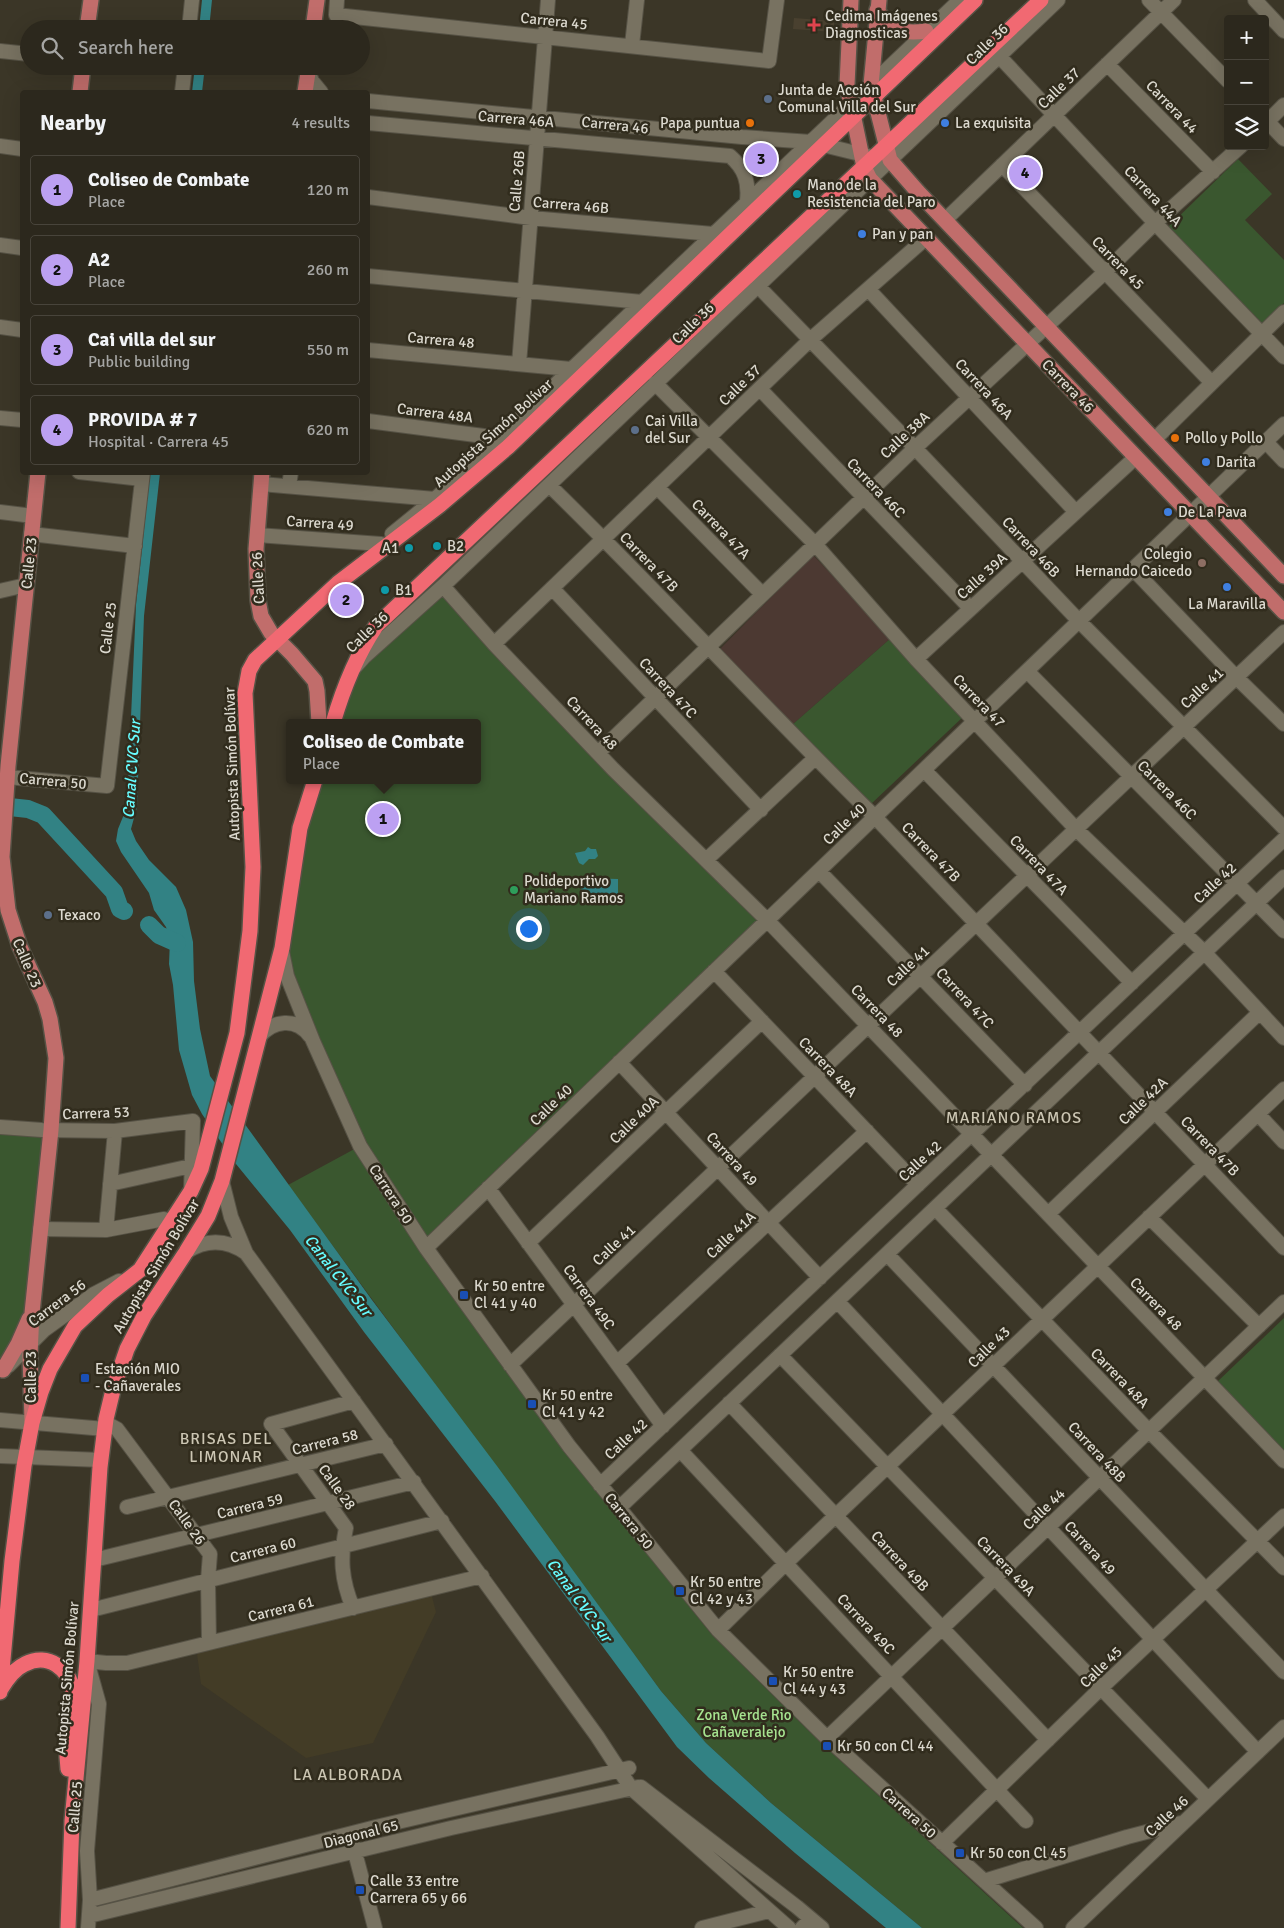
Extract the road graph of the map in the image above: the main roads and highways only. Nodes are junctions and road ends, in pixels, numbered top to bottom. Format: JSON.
{"nodes":[{"id":1,"x":91,"y":0,"type":"edge"},
{"id":2,"x":317,"y":0,"type":"edge"},
{"id":3,"x":851,"y":0,"type":"edge"},
{"id":4,"x":975,"y":0,"type":"edge"},
{"id":5,"x":1041,"y":0,"type":"edge"},
{"id":6,"x":878,"y":5,"type":"edge"},
{"id":7,"x":88,"y":20,"type":"edge"},
{"id":8,"x":314,"y":20,"type":"edge"},
{"id":9,"x":926,"y":31,"type":"road end"},
{"id":10,"x":82,"y":75,"type":"edge"},
{"id":11,"x":308,"y":75,"type":"edge"},
{"id":12,"x":80,"y":90,"type":"edge"},
{"id":13,"x":305,"y":90,"type":"edge"},
{"id":14,"x":872,"y":91,"type":"junction"},
{"id":15,"x":851,"y":110,"type":"junction"},
{"id":16,"x":874,"y":161,"type":"junction"},
{"id":17,"x":38,"y":475,"type":"edge"},
{"id":18,"x":262,"y":478,"type":"edge"},
{"id":19,"x":1284,"y":576,"type":"edge"},
{"id":20,"x":1284,"y":612,"type":"edge"},
{"id":21,"x":276,"y":639,"type":"junction"},
{"id":22,"x":292,"y":654,"type":"junction"},
{"id":23,"x":260,"y":655,"type":"junction"},
{"id":24,"x":319,"y":719,"type":"edge"},
{"id":25,"x":334,"y":719,"type":"edge"},
{"id":26,"x":5,"y":780,"type":"edge"},
{"id":27,"x":307,"y":784,"type":"edge"},
{"id":28,"x":314,"y":784,"type":"edge"},
{"id":29,"x":3,"y":824,"type":"edge"},
{"id":30,"x":300,"y":828,"type":"junction"},
{"id":31,"x":32,"y":1313,"type":"junction"},
{"id":32,"x":2,"y":1371,"type":"edge"},
{"id":33,"x":32,"y":1423,"type":"junction"},
{"id":34,"x":12,"y":1561,"type":"junction"},
{"id":35,"x":0,"y":1601,"type":"edge"},
{"id":36,"x":0,"y":1690,"type":"edge"},
{"id":37,"x":72,"y":1820,"type":"junction"},
{"id":38,"x":68,"y":1928,"type":"edge"}],
"edges":[{"from":1,"to":7,"type":"main road"},
{"from":2,"to":8,"type":"main road"},
{"from":3,"to":15,"type":"main road","name":"Carrera 46"},
{"from":4,"to":14,"type":"highway","name":"Autopista Simón Bolívar"},
{"from":5,"to":16,"type":"highway"},
{"from":6,"to":9,"type":"main road"},
{"from":6,"to":14,"type":"main road","name":"Carrera 46"},
{"from":10,"to":12,"type":"main road"},
{"from":11,"to":13,"type":"main road"},
{"from":14,"to":15,"type":"highway","name":"Autopista Simón Bolívar"},
{"from":14,"to":16,"type":"main road","name":"Carrera 46"},
{"from":15,"to":16,"type":"main road","name":"Carrera 46"},
{"from":15,"to":21,"type":"highway","name":"Autopista Simón Bolívar"},
{"from":16,"to":19,"type":"main road","name":"Carrera 46"},
{"from":16,"to":20,"type":"main road","name":"Carrera 46"},
{"from":16,"to":25,"type":"highway"},
{"from":17,"to":26,"type":"main road","name":"Calle 23"},
{"from":18,"to":21,"type":"main road","name":"Calle 26"},
{"from":21,"to":22,"type":"main road","name":"Calle 26"},
{"from":21,"to":23,"type":"highway","name":"Autopista Simón Bolívar"},
{"from":22,"to":23,"type":"main road"},
{"from":22,"to":24,"type":"main road","name":"Calle 26"},
{"from":23,"to":33,"type":"highway","name":"Autopista Simón Bolívar"},
{"from":26,"to":29,"type":"main road","name":"Calle 23"},
{"from":27,"to":30,"type":"main road"},
{"from":28,"to":30,"type":"highway","name":"Autopista Simón Bolívar"},
{"from":29,"to":31,"type":"main road","name":"Calle 23"},
{"from":30,"to":37,"type":"highway","name":"Autopista Simón Bolívar"},
{"from":31,"to":32,"type":"main road"},
{"from":31,"to":33,"type":"main road","name":"Calle 23"},
{"from":33,"to":34,"type":"highway","name":"Autopista Simón Bolívar"},
{"from":34,"to":35,"type":"highway"},
{"from":34,"to":36,"type":"highway","name":"Autopista Simón Bolívar"},
{"from":36,"to":37,"type":"highway"},
{"from":37,"to":38,"type":"highway","name":"Autopista Simón Bolívar"}]}
